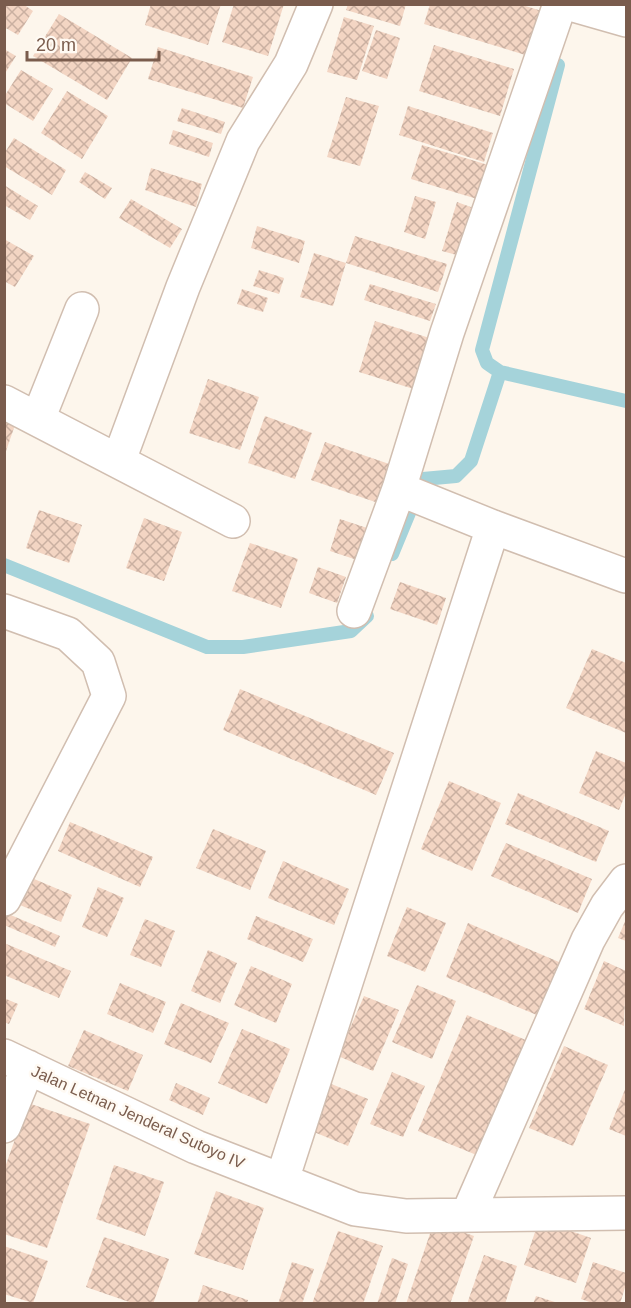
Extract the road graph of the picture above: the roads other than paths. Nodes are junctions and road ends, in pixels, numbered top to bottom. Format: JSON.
{"nodes":[{"id":1,"x":316,"y":4,"type":"edge"},
{"id":2,"x":560,"y":4,"type":"edge"},
{"id":3,"x":570,"y":4,"type":"edge"},
{"id":4,"x":627,"y":20,"type":"edge"},
{"id":5,"x":82,"y":309,"type":"dead end"},
{"id":6,"x":4,"y":402,"type":"edge"},
{"id":7,"x":38,"y":419,"type":"junction"},
{"id":8,"x":119,"y":460,"type":"junction"},
{"id":9,"x":409,"y":493,"type":"junction"},
{"id":10,"x":233,"y":521,"type":"dead end"},
{"id":11,"x":493,"y":527,"type":"junction"},
{"id":12,"x":627,"y":576,"type":"edge"},
{"id":13,"x":4,"y":610,"type":"edge"},
{"id":14,"x":354,"y":612,"type":"dead end"},
{"id":15,"x":627,"y":882,"type":"edge"},
{"id":16,"x":4,"y":898,"type":"edge"},
{"id":17,"x":16,"y":1061,"type":"edge"},
{"id":18,"x":4,"y":1126,"type":"edge"},
{"id":19,"x":282,"y":1180,"type":"junction"},
{"id":20,"x":627,"y":1213,"type":"edge"},
{"id":21,"x":468,"y":1214,"type":"junction"}],
"edges":[{"from":1,"to":8,"type":"street"},
{"from":2,"to":9,"type":"street"},
{"from":3,"to":4,"type":"street"},
{"from":5,"to":7,"type":"street"},
{"from":6,"to":7,"type":"street"},
{"from":7,"to":8,"type":"street"},
{"from":8,"to":10,"type":"street"},
{"from":9,"to":11,"type":"street"},
{"from":9,"to":14,"type":"street"},
{"from":11,"to":12,"type":"street"},
{"from":11,"to":19,"type":"street"},
{"from":13,"to":16,"type":"street"},
{"from":15,"to":21,"type":"street"},
{"from":17,"to":18,"type":"street"},
{"from":17,"to":19,"type":"street","name":"Jalan Letnan Jenderal Sutoyo IV"},
{"from":19,"to":21,"type":"street","name":"Jalan Letnan Jenderal Sutoyo IV"},
{"from":20,"to":21,"type":"street","name":"Jalan Letnan Jenderal Sutoyo IV"}]}
